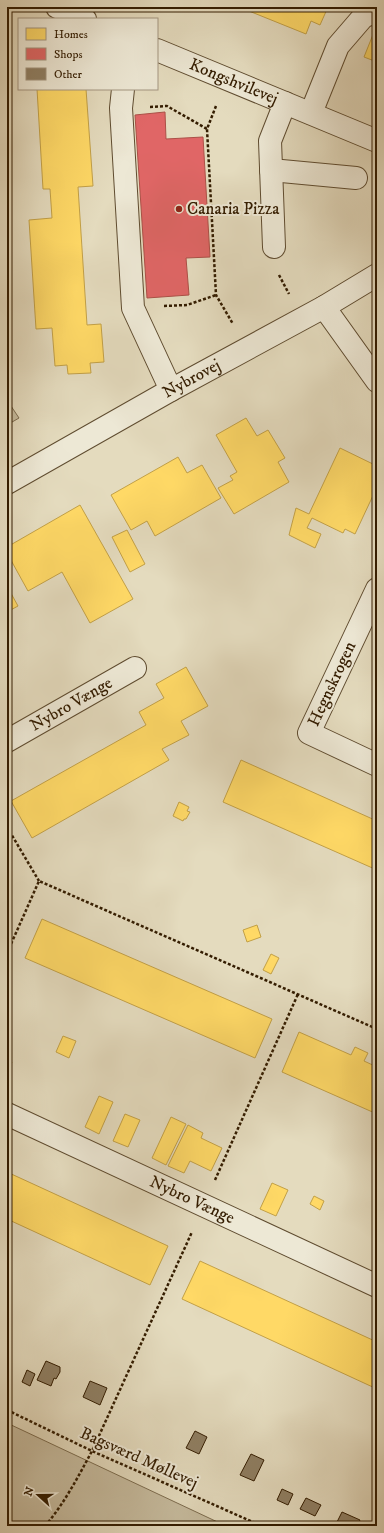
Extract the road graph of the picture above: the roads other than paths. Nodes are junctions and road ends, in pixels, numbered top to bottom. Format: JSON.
{"nodes":[{"id":1,"x":57,"y":7,"type":"edge"},
{"id":2,"x":377,"y":11,"type":"edge"},
{"id":3,"x":83,"y":18,"type":"edge"},
{"id":4,"x":158,"y":50,"type":"edge"},
{"id":5,"x":122,"y":98,"type":"edge"},
{"id":6,"x":285,"y":103,"type":"junction"},
{"id":7,"x":311,"y":113,"type":"junction"},
{"id":8,"x":377,"y":141,"type":"edge"},
{"id":9,"x":271,"y":170,"type":"junction"},
{"id":10,"x":356,"y":178,"type":"dead end"},
{"id":11,"x":274,"y":247,"type":"road end"},
{"id":12,"x":377,"y":275,"type":"edge"},
{"id":13,"x":324,"y":307,"type":"junction"},
{"id":14,"x":377,"y":381,"type":"edge"},
{"id":15,"x":171,"y":390,"type":"junction"},
{"id":16,"x":7,"y":483,"type":"edge"},
{"id":17,"x":377,"y":589,"type":"edge"},
{"id":18,"x":135,"y":668,"type":"dead end"},
{"id":19,"x":7,"y":741,"type":"edge"},
{"id":20,"x":377,"y":765,"type":"edge"},
{"id":21,"x":7,"y":1114,"type":"edge"},
{"id":22,"x":377,"y":1286,"type":"edge"}],
"edges":[{"from":1,"to":3,"type":"street"},
{"from":2,"to":7,"type":"street"},
{"from":4,"to":6,"type":"street","name":"Kongshvilevej"},
{"from":5,"to":15,"type":"street"},
{"from":6,"to":7,"type":"street","name":"Kongshvilevej"},
{"from":6,"to":9,"type":"street"},
{"from":7,"to":8,"type":"street","name":"Kongshvilevej"},
{"from":9,"to":10,"type":"street"},
{"from":9,"to":11,"type":"street"},
{"from":12,"to":13,"type":"street","name":"Nybrovej"},
{"from":13,"to":14,"type":"street"},
{"from":13,"to":15,"type":"street","name":"Nybrovej"},
{"from":15,"to":16,"type":"street","name":"Nybrovej"},
{"from":17,"to":20,"type":"street","name":"Hegnskrogen"},
{"from":18,"to":19,"type":"street","name":"Nybro Vænge"},
{"from":21,"to":22,"type":"street","name":"Nybro Vænge"}]}
